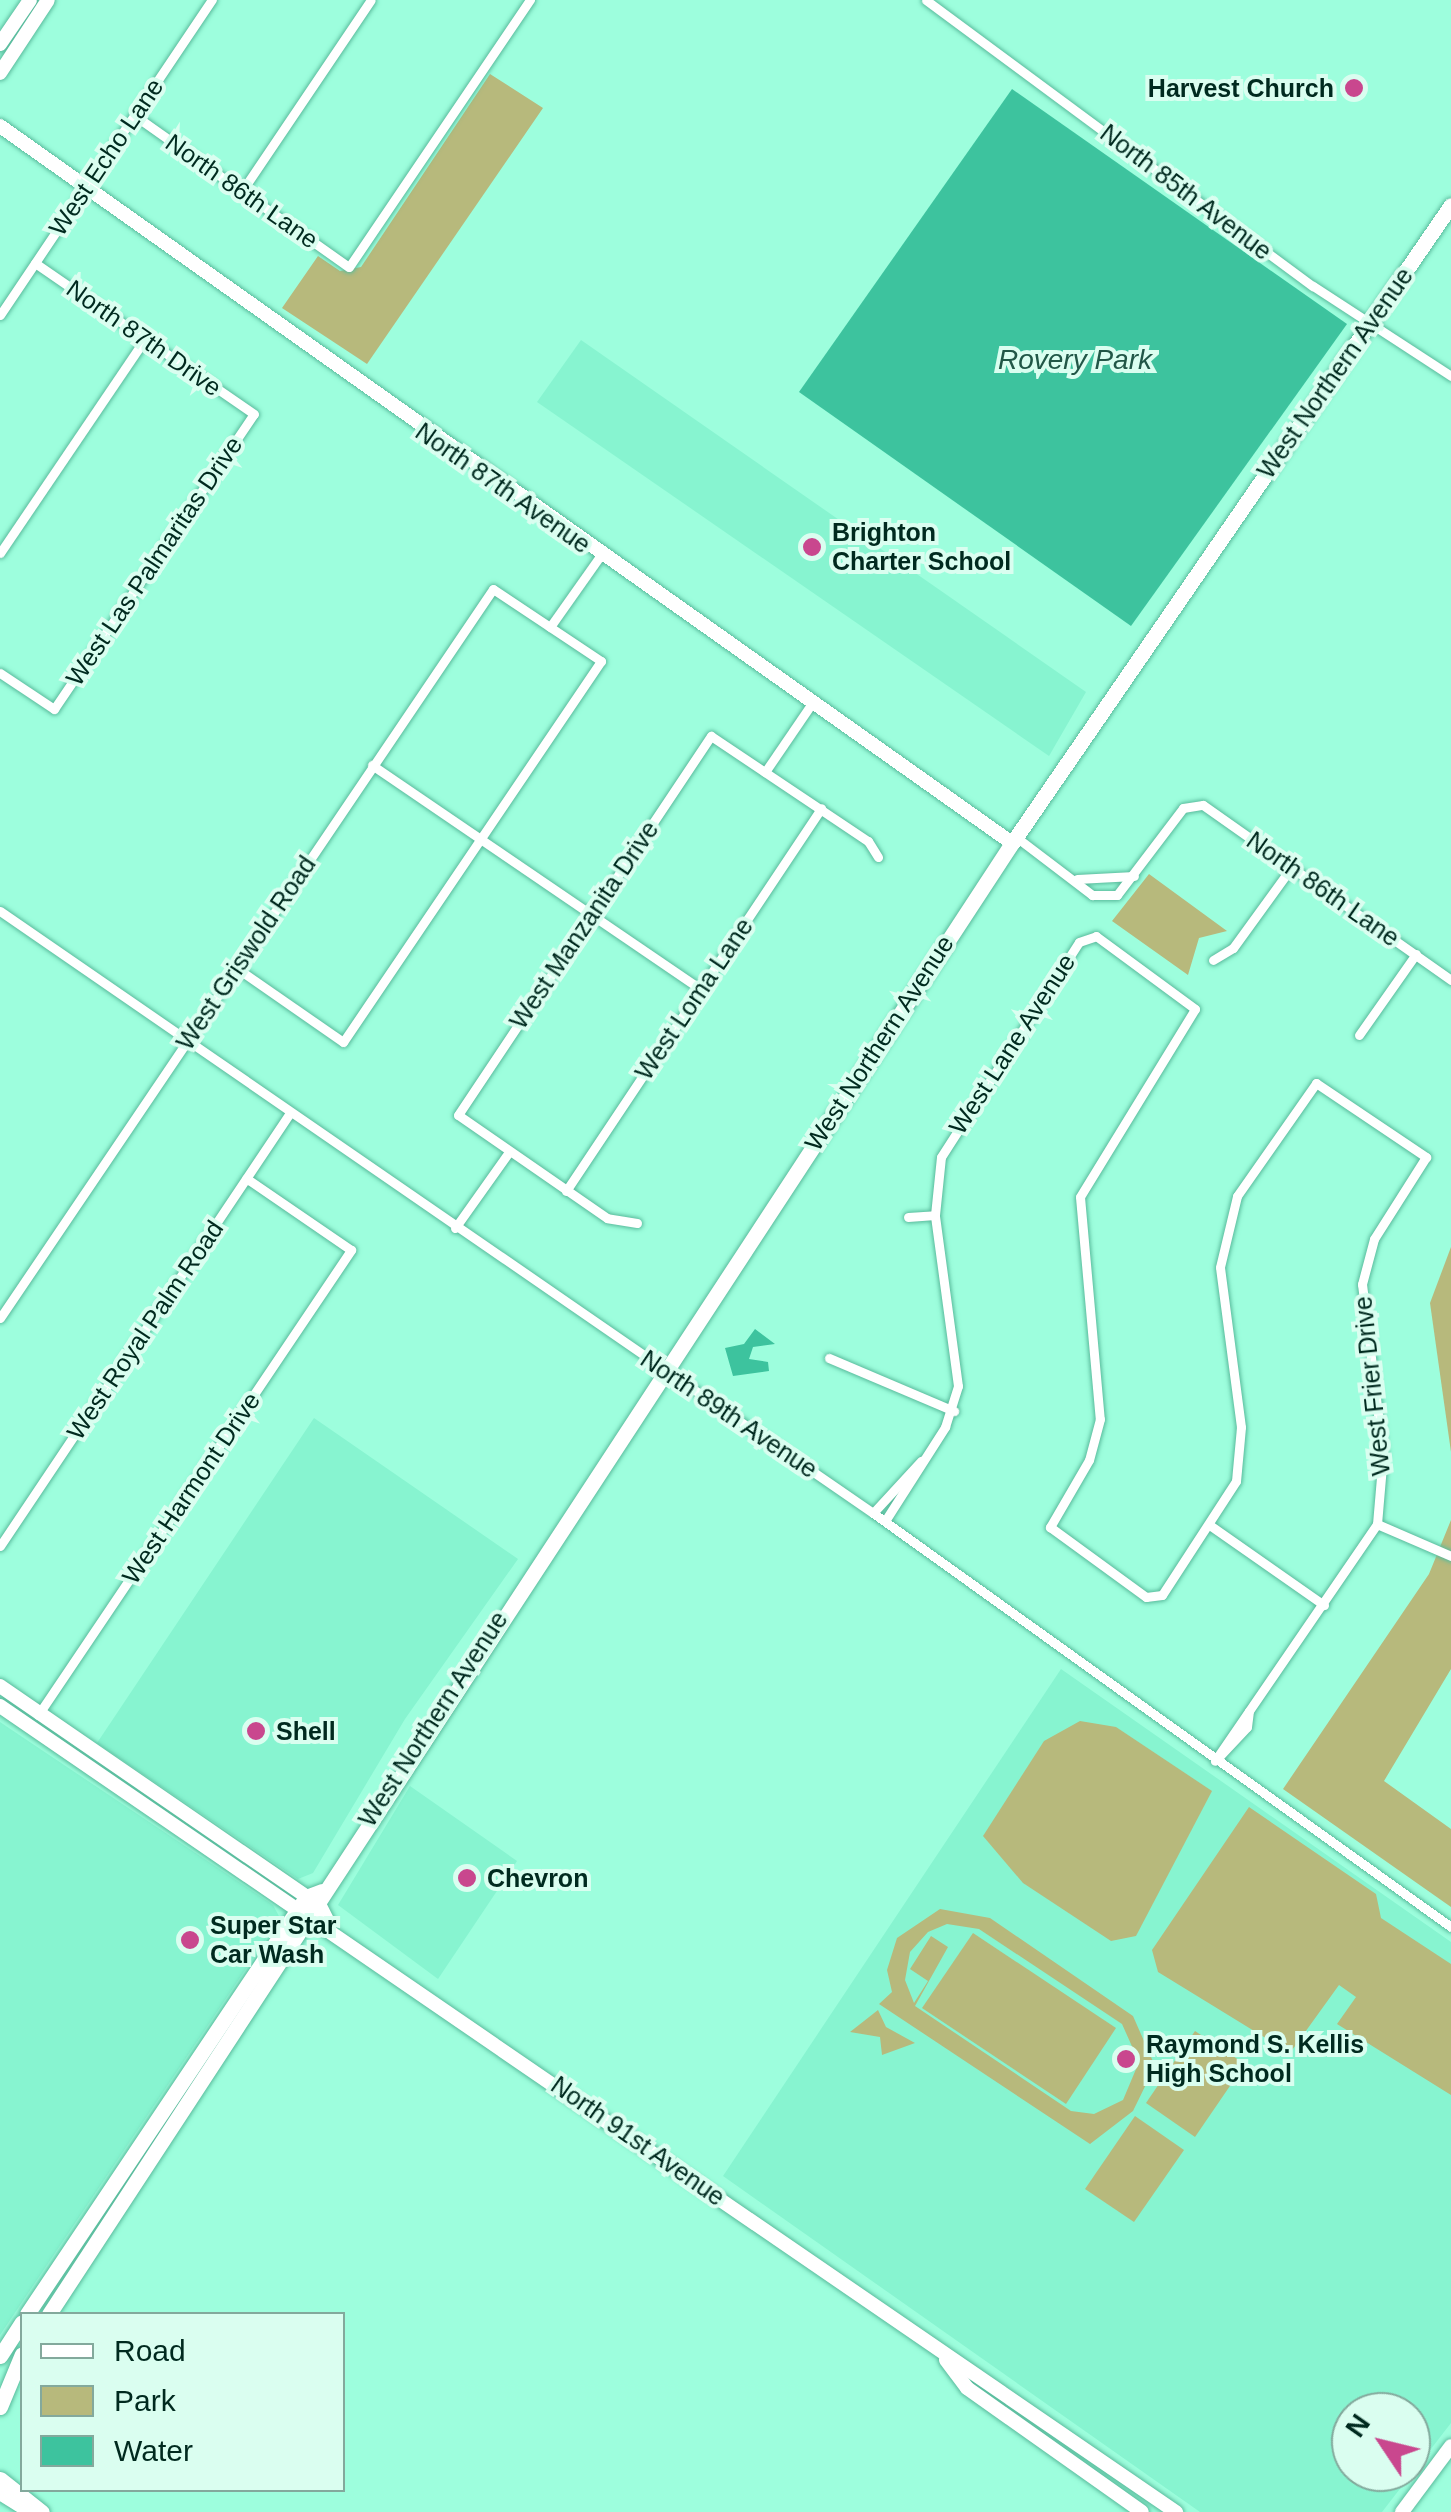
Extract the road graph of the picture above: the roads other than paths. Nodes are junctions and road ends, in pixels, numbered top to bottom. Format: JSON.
{"nodes":[{"id":1,"x":30,"y":0,"type":"edge"},
{"id":2,"x":48,"y":0,"type":"edge"},
{"id":3,"x":212,"y":0,"type":"edge"},
{"id":4,"x":371,"y":0,"type":"edge"},
{"id":5,"x":530,"y":0,"type":"edge"},
{"id":6,"x":926,"y":0,"type":"edge"},
{"id":7,"x":0,"y":44,"type":"edge"},
{"id":8,"x":0,"y":72,"type":"edge"},
{"id":9,"x":134,"y":114,"type":"junction"},
{"id":10,"x":0,"y":126,"type":"edge"},
{"id":11,"x":86,"y":186,"type":"junction"},
{"id":12,"x":242,"y":191,"type":"junction"},
{"id":13,"x":1451,"y":206,"type":"edge"},
{"id":14,"x":35,"y":262,"type":"junction"},
{"id":15,"x":0,"y":314,"type":"edge"},
{"id":16,"x":1372,"y":320,"type":"junction"},
{"id":17,"x":145,"y":340,"type":"junction"},
{"id":18,"x":1451,"y":376,"type":"edge"},
{"id":19,"x":254,"y":414,"type":"joint"},
{"id":20,"x":0,"y":554,"type":"edge"},
{"id":21,"x":600,"y":556,"type":"junction"},
{"id":22,"x":550,"y":626,"type":"junction"},
{"id":23,"x":0,"y":673,"type":"edge"},
{"id":24,"x":812,"y":703,"type":"junction"},
{"id":25,"x":372,"y":765,"type":"junction"},
{"id":26,"x":765,"y":772,"type":"junction"},
{"id":27,"x":821,"y":808,"type":"junction"},
{"id":28,"x":480,"y":839,"type":"junction"},
{"id":29,"x":1014,"y":840,"type":"junction"},
{"id":30,"x":878,"y":857,"type":"dead end"},
{"id":31,"x":1292,"y":868,"type":"junction"},
{"id":32,"x":1134,"y":876,"type":"junction"},
{"id":33,"x":1077,"y":879,"type":"junction"},
{"id":34,"x":1105,"y":879,"type":"junction"},
{"id":35,"x":1104,"y":896,"type":"junction"},
{"id":36,"x":0,"y":911,"type":"edge"},
{"id":37,"x":592,"y":915,"type":"junction"},
{"id":38,"x":1416,"y":954,"type":"junction"},
{"id":39,"x":1213,"y":960,"type":"dead end"},
{"id":40,"x":238,"y":969,"type":"junction"},
{"id":41,"x":1451,"y":980,"type":"edge"},
{"id":42,"x":700,"y":989,"type":"junction"},
{"id":43,"x":1358,"y":1036,"type":"dead end"},
{"id":44,"x":187,"y":1042,"type":"junction"},
{"id":45,"x":290,"y":1113,"type":"junction"},
{"id":46,"x":509,"y":1152,"type":"junction"},
{"id":47,"x":246,"y":1178,"type":"junction"},
{"id":48,"x":566,"y":1191,"type":"junction"},
{"id":49,"x":935,"y":1215,"type":"junction"},
{"id":50,"x":908,"y":1217,"type":"dead end"},
{"id":51,"x":637,"y":1223,"type":"dead end"},
{"id":52,"x":455,"y":1228,"type":"junction"},
{"id":53,"x":0,"y":1318,"type":"edge"},
{"id":54,"x":828,"y":1358,"type":"dead end"},
{"id":55,"x":662,"y":1370,"type":"junction"},
{"id":56,"x":954,"y":1411,"type":"junction"},
{"id":57,"x":921,"y":1461,"type":"junction"},
{"id":58,"x":873,"y":1512,"type":"junction"},
{"id":59,"x":885,"y":1521,"type":"junction"},
{"id":60,"x":1378,"y":1524,"type":"junction"},
{"id":61,"x":1211,"y":1526,"type":"junction"},
{"id":62,"x":0,"y":1546,"type":"edge"},
{"id":63,"x":1451,"y":1556,"type":"edge"},
{"id":64,"x":1324,"y":1605,"type":"junction"},
{"id":65,"x":0,"y":1686,"type":"edge"},
{"id":66,"x":0,"y":1706,"type":"edge"},
{"id":67,"x":39,"y":1714,"type":"junction"},
{"id":68,"x":30,"y":1727,"type":"junction"},
{"id":69,"x":1215,"y":1761,"type":"junction"},
{"id":70,"x":93,"y":1771,"type":"junction"},
{"id":71,"x":184,"y":1812,"type":"junction"},
{"id":72,"x":316,"y":1898,"type":"junction"},
{"id":73,"x":304,"y":1916,"type":"junction"},
{"id":74,"x":329,"y":1924,"type":"junction"},
{"id":75,"x":1451,"y":1927,"type":"edge"},
{"id":76,"x":118,"y":2177,"type":"junction"},
{"id":77,"x":133,"y":2187,"type":"junction"},
{"id":78,"x":28,"y":2312,"type":"edge"},
{"id":79,"x":50,"y":2312,"type":"edge"},
{"id":80,"x":20,"y":2325,"type":"edge"},
{"id":81,"x":0,"y":2356,"type":"edge"},
{"id":82,"x":20,"y":2357,"type":"edge"},
{"id":83,"x":20,"y":2359,"type":"edge"},
{"id":84,"x":946,"y":2359,"type":"junction"},
{"id":85,"x":0,"y":2388,"type":"edge"},
{"id":86,"x":0,"y":2407,"type":"edge"},
{"id":87,"x":1077,"y":2441,"type":"junction"},
{"id":88,"x":1451,"y":2446,"type":"edge"},
{"id":89,"x":1065,"y":2458,"type":"junction"},
{"id":90,"x":0,"y":2479,"type":"edge"},
{"id":91,"x":0,"y":2493,"type":"edge"},
{"id":92,"x":32,"y":2512,"type":"edge"},
{"id":93,"x":42,"y":2512,"type":"edge"},
{"id":94,"x":1142,"y":2512,"type":"edge"},
{"id":95,"x":1176,"y":2512,"type":"edge"},
{"id":96,"x":1402,"y":2512,"type":"edge"}],
"edges":[{"from":1,"to":7,"type":"main road"},
{"from":2,"to":8,"type":"main road"},
{"from":3,"to":9,"type":"street","name":"West Echo Lane"},
{"from":4,"to":12,"type":"street"},
{"from":5,"to":12,"type":"street","name":"North 86th Lane"},
{"from":6,"to":16,"type":"street","name":"North 85th Avenue"},
{"from":9,"to":11,"type":"street","name":"West Echo Lane"},
{"from":9,"to":12,"type":"street","name":"North 86th Lane"},
{"from":10,"to":11,"type":"main road","name":"North 87th Avenue"},
{"from":11,"to":14,"type":"street","name":"West Echo Lane"},
{"from":11,"to":21,"type":"main road","name":"North 87th Avenue"},
{"from":13,"to":16,"type":"main road","name":"West Northern Avenue"},
{"from":14,"to":15,"type":"street","name":"West Echo Lane"},
{"from":14,"to":17,"type":"street","name":"North 87th Drive"},
{"from":16,"to":18,"type":"street","name":"North 85th Avenue"},
{"from":16,"to":29,"type":"main road","name":"West Northern Avenue"},
{"from":17,"to":19,"type":"street","name":"North 87th Drive"},
{"from":17,"to":20,"type":"street"},
{"from":19,"to":23,"type":"street","name":"West Las Palmaritas Drive"},
{"from":21,"to":22,"type":"street"},
{"from":21,"to":24,"type":"main road","name":"North 87th Avenue"},
{"from":22,"to":25,"type":"street","name":"West Griswold Road"},
{"from":22,"to":28,"type":"street"},
{"from":24,"to":26,"type":"street"},
{"from":24,"to":29,"type":"main road","name":"North 87th Avenue"},
{"from":25,"to":28,"type":"street"},
{"from":25,"to":40,"type":"street","name":"West Griswold Road"},
{"from":26,"to":27,"type":"street"},
{"from":26,"to":37,"type":"street","name":"West Manzanita Drive"},
{"from":27,"to":30,"type":"street"},
{"from":27,"to":42,"type":"street","name":"West Loma Lane"},
{"from":28,"to":37,"type":"street"},
{"from":28,"to":40,"type":"street"},
{"from":29,"to":33,"type":"street","name":"North 87th Avenue"},
{"from":29,"to":55,"type":"main road","name":"West Northern Avenue"},
{"from":31,"to":32,"type":"street","name":"North 86th Lane"},
{"from":31,"to":38,"type":"street","name":"North 86th Lane"},
{"from":31,"to":39,"type":"street"},
{"from":32,"to":34,"type":"street"},
{"from":32,"to":35,"type":"street"},
{"from":33,"to":34,"type":"street"},
{"from":33,"to":35,"type":"street","name":"North 87th Avenue"},
{"from":34,"to":35,"type":"street"},
{"from":36,"to":44,"type":"street","name":"North 89th Avenue"},
{"from":37,"to":42,"type":"street"},
{"from":37,"to":46,"type":"street","name":"West Manzanita Drive"},
{"from":38,"to":41,"type":"street","name":"North 86th Lane"},
{"from":38,"to":43,"type":"street"},
{"from":40,"to":44,"type":"street","name":"West Griswold Road"},
{"from":42,"to":48,"type":"street","name":"West Loma Lane"},
{"from":44,"to":45,"type":"street","name":"North 89th Avenue"},
{"from":44,"to":53,"type":"street","name":"West Griswold Road"},
{"from":45,"to":47,"type":"street","name":"West Royal Palm Road"},
{"from":45,"to":52,"type":"street","name":"North 89th Avenue"},
{"from":46,"to":48,"type":"street"},
{"from":46,"to":52,"type":"street"},
{"from":47,"to":62,"type":"street","name":"West Royal Palm Road"},
{"from":47,"to":67,"type":"street","name":"West Harmont Drive"},
{"from":48,"to":51,"type":"street"},
{"from":49,"to":50,"type":"street"},
{"from":49,"to":56,"type":"street","name":"West Lane Avenue"},
{"from":49,"to":61,"type":"street","name":"West Lane Avenue"},
{"from":52,"to":55,"type":"street","name":"North 89th Avenue"},
{"from":54,"to":56,"type":"street"},
{"from":55,"to":58,"type":"street","name":"North 89th Avenue"},
{"from":55,"to":72,"type":"main road","name":"West Northern Avenue"},
{"from":56,"to":57,"type":"street","name":"West Lane Avenue"},
{"from":57,"to":58,"type":"street","name":"West Lane Avenue"},
{"from":57,"to":59,"type":"street","name":"West Lane Avenue"},
{"from":58,"to":59,"type":"street","name":"North 89th Avenue"},
{"from":59,"to":69,"type":"street","name":"North 89th Avenue"},
{"from":60,"to":61,"type":"street","name":"West Frier Drive"},
{"from":60,"to":63,"type":"street"},
{"from":60,"to":64,"type":"street","name":"West Frier Drive"},
{"from":61,"to":64,"type":"street"},
{"from":64,"to":69,"type":"street","name":"West Frier Drive"},
{"from":65,"to":67,"type":"main road","name":"North 91st Avenue"},
{"from":66,"to":68,"type":"main road","name":"North 91st Avenue"},
{"from":67,"to":68,"type":"street","name":"West Harmont Drive"},
{"from":67,"to":71,"type":"main road","name":"North 91st Avenue"},
{"from":68,"to":70,"type":"main road","name":"North 91st Avenue"},
{"from":69,"to":75,"type":"street","name":"North 89th Avenue"},
{"from":70,"to":71,"type":"main road"},
{"from":70,"to":73,"type":"main road","name":"North 91st Avenue"},
{"from":71,"to":72,"type":"main road","name":"North 91st Avenue"},
{"from":72,"to":73,"type":"main road","name":"West Northern Avenue"},
{"from":72,"to":74,"type":"main road","name":"North 91st Avenue"},
{"from":73,"to":74,"type":"main road","name":"North 91st Avenue"},
{"from":73,"to":76,"type":"main road","name":"West Northern Avenue"},
{"from":73,"to":77,"type":"main road","name":"West Northern Avenue"},
{"from":74,"to":84,"type":"main road","name":"North 91st Avenue"},
{"from":76,"to":77,"type":"main road"},
{"from":76,"to":78,"type":"main road","name":"West Northern Avenue"},
{"from":77,"to":79,"type":"main road","name":"West Northern Avenue"},
{"from":80,"to":81,"type":"main road"},
{"from":82,"to":85,"type":"main road"},
{"from":83,"to":86,"type":"main road"},
{"from":84,"to":87,"type":"main road","name":"North 91st Avenue"},
{"from":84,"to":89,"type":"main road","name":"North 91st Avenue"},
{"from":87,"to":89,"type":"main road"},
{"from":87,"to":95,"type":"main road","name":"North 91st Avenue"},
{"from":88,"to":96,"type":"main road"},
{"from":89,"to":94,"type":"main road","name":"North 91st Avenue"},
{"from":90,"to":93,"type":"main road"},
{"from":91,"to":92,"type":"main road"}]}
